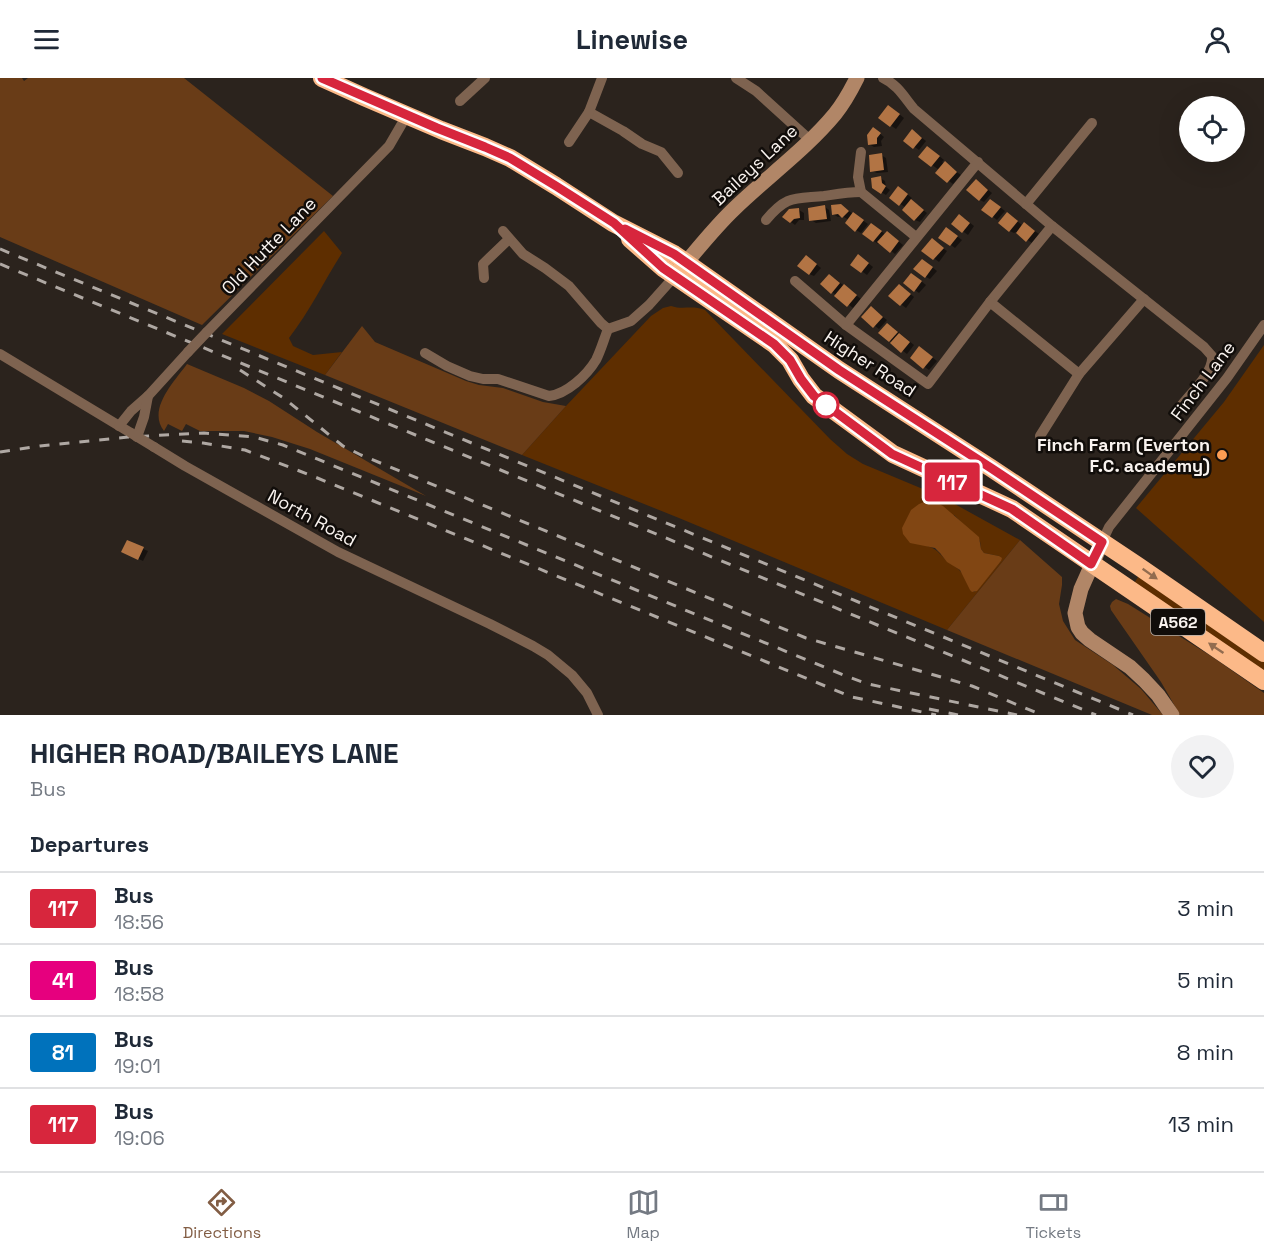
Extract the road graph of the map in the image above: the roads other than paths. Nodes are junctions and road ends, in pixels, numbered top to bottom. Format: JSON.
{"nodes":[{"id":1,"x":322,"y":78,"type":"edge"},
{"id":2,"x":485,"y":78,"type":"edge"},
{"id":3,"x":602,"y":78,"type":"edge"},
{"id":4,"x":736,"y":78,"type":"edge"},
{"id":5,"x":857,"y":78,"type":"edge"},
{"id":6,"x":883,"y":78,"type":"edge"},
{"id":7,"x":460,"y":102,"type":"dead end"},
{"id":8,"x":590,"y":112,"type":"junction"},
{"id":9,"x":407,"y":115,"type":"junction"},
{"id":10,"x":1092,"y":123,"type":"dead end"},
{"id":11,"x":810,"y":140,"type":"junction"},
{"id":12,"x":569,"y":142,"type":"dead end"},
{"id":13,"x":861,"y":152,"type":"dead end"},
{"id":14,"x":978,"y":162,"type":"junction"},
{"id":15,"x":678,"y":173,"type":"dead end"},
{"id":16,"x":861,"y":192,"type":"junction"},
{"id":17,"x":1026,"y":204,"type":"junction"},
{"id":18,"x":766,"y":220,"type":"dead end"},
{"id":19,"x":614,"y":223,"type":"junction"},
{"id":20,"x":1052,"y":226,"type":"junction"},
{"id":21,"x":916,"y":237,"type":"junction"},
{"id":22,"x":687,"y":262,"type":"junction"},
{"id":23,"x":675,"y":277,"type":"junction"},
{"id":24,"x":484,"y":278,"type":"dead end"},
{"id":25,"x":795,"y":281,"type":"dead end"},
{"id":26,"x":1144,"y":299,"type":"junction"},
{"id":27,"x":990,"y":302,"type":"junction"},
{"id":28,"x":846,"y":325,"type":"junction"},
{"id":29,"x":1264,"y":325,"type":"edge"},
{"id":30,"x":608,"y":329,"type":"junction"},
{"id":31,"x":425,"y":353,"type":"dead end"},
{"id":32,"x":0,"y":354,"type":"edge"},
{"id":33,"x":1079,"y":374,"type":"junction"},
{"id":34,"x":148,"y":396,"type":"junction"},
{"id":35,"x":1181,"y":406,"type":"dead end"},
{"id":36,"x":119,"y":426,"type":"junction"},
{"id":37,"x":135,"y":434,"type":"junction"},
{"id":38,"x":1040,"y":436,"type":"dead end"},
{"id":39,"x":1102,"y":542,"type":"junction"},
{"id":40,"x":1091,"y":564,"type":"junction"},
{"id":41,"x":1264,"y":653,"type":"edge"},
{"id":42,"x":1264,"y":681,"type":"edge"},
{"id":43,"x":598,"y":715,"type":"edge"},
{"id":44,"x":1172,"y":715,"type":"edge"}],
"edges":[{"from":1,"to":9,"type":"highway","name":"Higher Road","number":"A562"},
{"from":2,"to":7,"type":"street"},
{"from":3,"to":8,"type":"street"},
{"from":4,"to":11,"type":"street"},
{"from":5,"to":11,"type":"street","name":"Baileys Lane"},
{"from":6,"to":14,"type":"street"},
{"from":8,"to":12,"type":"street"},
{"from":8,"to":15,"type":"street"},
{"from":9,"to":19,"type":"highway","name":"Higher Road","number":"A562"},
{"from":9,"to":34,"type":"street","name":"Old Hutte Lane","bridge":true},
{"from":10,"to":17,"type":"street"},
{"from":11,"to":22,"type":"street","name":"Baileys Lane"},
{"from":13,"to":16,"type":"street"},
{"from":14,"to":17,"type":"street"},
{"from":14,"to":21,"type":"street"},
{"from":16,"to":18,"type":"street"},
{"from":16,"to":21,"type":"street"},
{"from":17,"to":20,"type":"street"},
{"from":19,"to":22,"type":"highway","name":"Higher Road","number":"A562"},
{"from":19,"to":23,"type":"highway","name":"Higher Road","number":"A562"},
{"from":20,"to":26,"type":"street"},
{"from":20,"to":27,"type":"street"},
{"from":21,"to":28,"type":"street"},
{"from":22,"to":23,"type":"street","name":"Baileys Lane"},
{"from":22,"to":39,"type":"highway","name":"Higher Road","number":"A562"},
{"from":23,"to":30,"type":"street"},
{"from":23,"to":40,"type":"highway","name":"Higher Road","number":"A562"},
{"from":24,"to":30,"type":"street"},
{"from":25,"to":28,"type":"street"},
{"from":26,"to":33,"type":"street"},
{"from":26,"to":35,"type":"street"},
{"from":27,"to":28,"type":"street"},
{"from":27,"to":33,"type":"street"},
{"from":29,"to":39,"type":"street","name":"Finch Lane"},
{"from":30,"to":31,"type":"street"},
{"from":32,"to":36,"type":"street","name":"North Road"},
{"from":33,"to":38,"type":"street"},
{"from":34,"to":36,"type":"street","name":"Old Hutte Lane"},
{"from":34,"to":37,"type":"street","name":"Old Hutte Lane"},
{"from":36,"to":37,"type":"street","name":"North Road"},
{"from":37,"to":43,"type":"street","name":"North Road","bridge":true},
{"from":39,"to":40,"type":"street"},
{"from":39,"to":41,"type":"highway","name":"Higher Road","number":"A562","one_way":true},
{"from":42,"to":40,"type":"highway","name":"Higher Road","number":"A562","one_way":true},
{"from":40,"to":44,"type":"street"}]}
